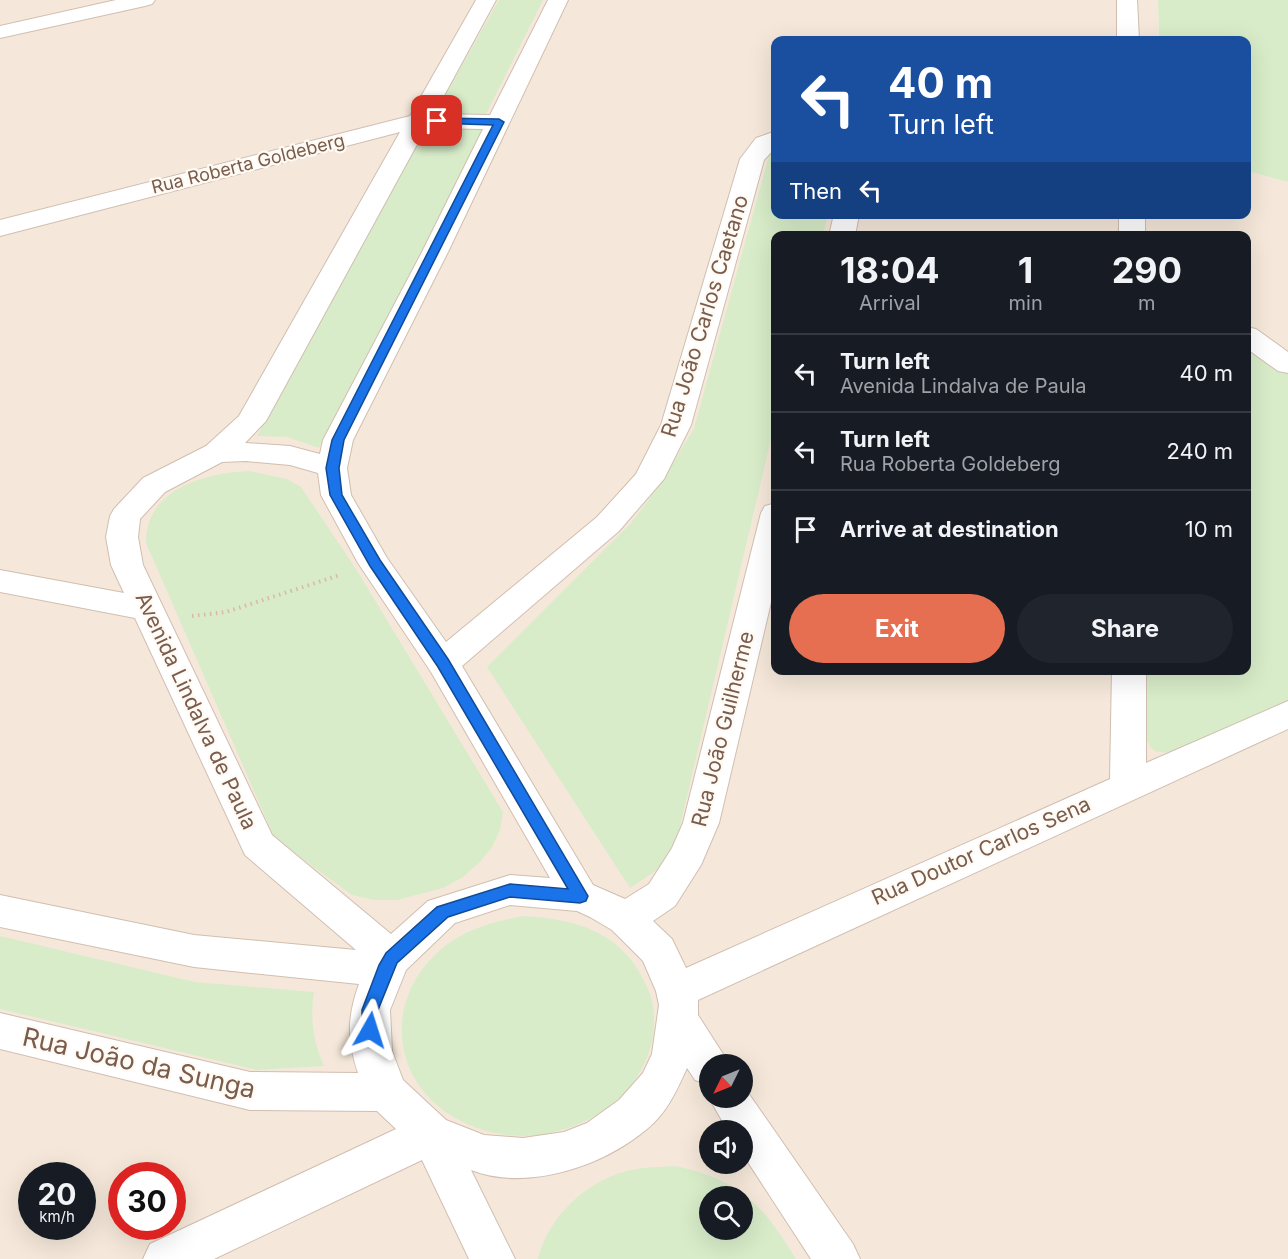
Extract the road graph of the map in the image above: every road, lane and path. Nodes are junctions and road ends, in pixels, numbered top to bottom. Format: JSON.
{"nodes":[{"id":1,"x":145,"y":0,"type":"edge"},
{"id":2,"x":486,"y":0,"type":"edge"},
{"id":3,"x":558,"y":0,"type":"edge"},
{"id":4,"x":1127,"y":0,"type":"edge"},
{"id":5,"x":0,"y":33,"type":"edge"},
{"id":6,"x":1128,"y":36,"type":"edge"},
{"id":7,"x":417,"y":121,"type":"junction"},
{"id":8,"x":499,"y":122,"type":"junction"},
{"id":9,"x":771,"y":140,"type":"edge"},
{"id":10,"x":0,"y":228,"type":"edge"},
{"id":11,"x":1251,"y":339,"type":"edge"},
{"id":12,"x":1288,"y":365,"type":"edge"},
{"id":13,"x":216,"y":453,"type":"junction"},
{"id":14,"x":332,"y":468,"type":"junction"},
{"id":15,"x":771,"y":534,"type":"edge"},
{"id":16,"x":374,"y":562,"type":"junction"},
{"id":17,"x":0,"y":581,"type":"edge"},
{"id":18,"x":149,"y":609,"type":"junction"},
{"id":19,"x":443,"y":663,"type":"junction"},
{"id":20,"x":1129,"y":675,"type":"edge"},
{"id":21,"x":1288,"y":714,"type":"edge"},
{"id":22,"x":1128,"y":785,"type":"junction"},
{"id":23,"x":580,"y":896,"type":"junction"},
{"id":24,"x":0,"y":911,"type":"edge"},
{"id":25,"x":627,"y":919,"type":"junction"},
{"id":26,"x":388,"y":964,"type":"junction"},
{"id":27,"x":677,"y":1006,"type":"junction"},
{"id":28,"x":0,"y":1031,"type":"edge"},
{"id":29,"x":703,"y":1054,"type":"edge"},
{"id":30,"x":386,"y":1092,"type":"junction"},
{"id":31,"x":737,"y":1108,"type":"edge"},
{"id":32,"x":431,"y":1134,"type":"junction"},
{"id":33,"x":166,"y":1259,"type":"edge"},
{"id":34,"x":492,"y":1259,"type":"edge"},
{"id":35,"x":837,"y":1259,"type":"edge"}],
"edges":[{"from":1,"to":5,"type":"street"},
{"from":2,"to":7,"type":"street","name":"Avenida Lindalva de Paula"},
{"from":3,"to":8,"type":"street"},
{"from":4,"to":6,"type":"street"},
{"from":7,"to":8,"type":"street","name":"Rua Roberta Goldeberg"},
{"from":7,"to":10,"type":"street","name":"Rua Roberta Goldeberg"},
{"from":7,"to":13,"type":"street","name":"Avenida Lindalva de Paula"},
{"from":8,"to":14,"type":"street"},
{"from":9,"to":19,"type":"street","name":"Rua João Carlos Caetano"},
{"from":11,"to":12,"type":"street"},
{"from":13,"to":14,"type":"street","name":"Avenida Lindalva de Paula"},
{"from":13,"to":18,"type":"street","name":"Avenida Lindalva de Paula"},
{"from":14,"to":16,"type":"street"},
{"from":15,"to":25,"type":"street","name":"Rua João Guilherme"},
{"from":16,"to":18,"type":"path"},
{"from":16,"to":19,"type":"street"},
{"from":17,"to":18,"type":"street"},
{"from":18,"to":26,"type":"street","name":"Avenida Lindalva de Paula"},
{"from":19,"to":23,"type":"street"},
{"from":20,"to":22,"type":"street"},
{"from":21,"to":22,"type":"street","name":"Rua Doutor Carlos Sena"},
{"from":22,"to":27,"type":"street","name":"Rua Doutor Carlos Sena"},
{"from":23,"to":25,"type":"street"},
{"from":23,"to":26,"type":"street"},
{"from":24,"to":26,"type":"street"},
{"from":25,"to":27,"type":"street"},
{"from":26,"to":30,"type":"street"},
{"from":27,"to":29,"type":"street"},
{"from":27,"to":32,"type":"street"},
{"from":28,"to":30,"type":"street","name":"Rua João da Sunga"},
{"from":30,"to":32,"type":"street"},
{"from":31,"to":35,"type":"street"},
{"from":32,"to":33,"type":"street"},
{"from":32,"to":34,"type":"street"}]}
